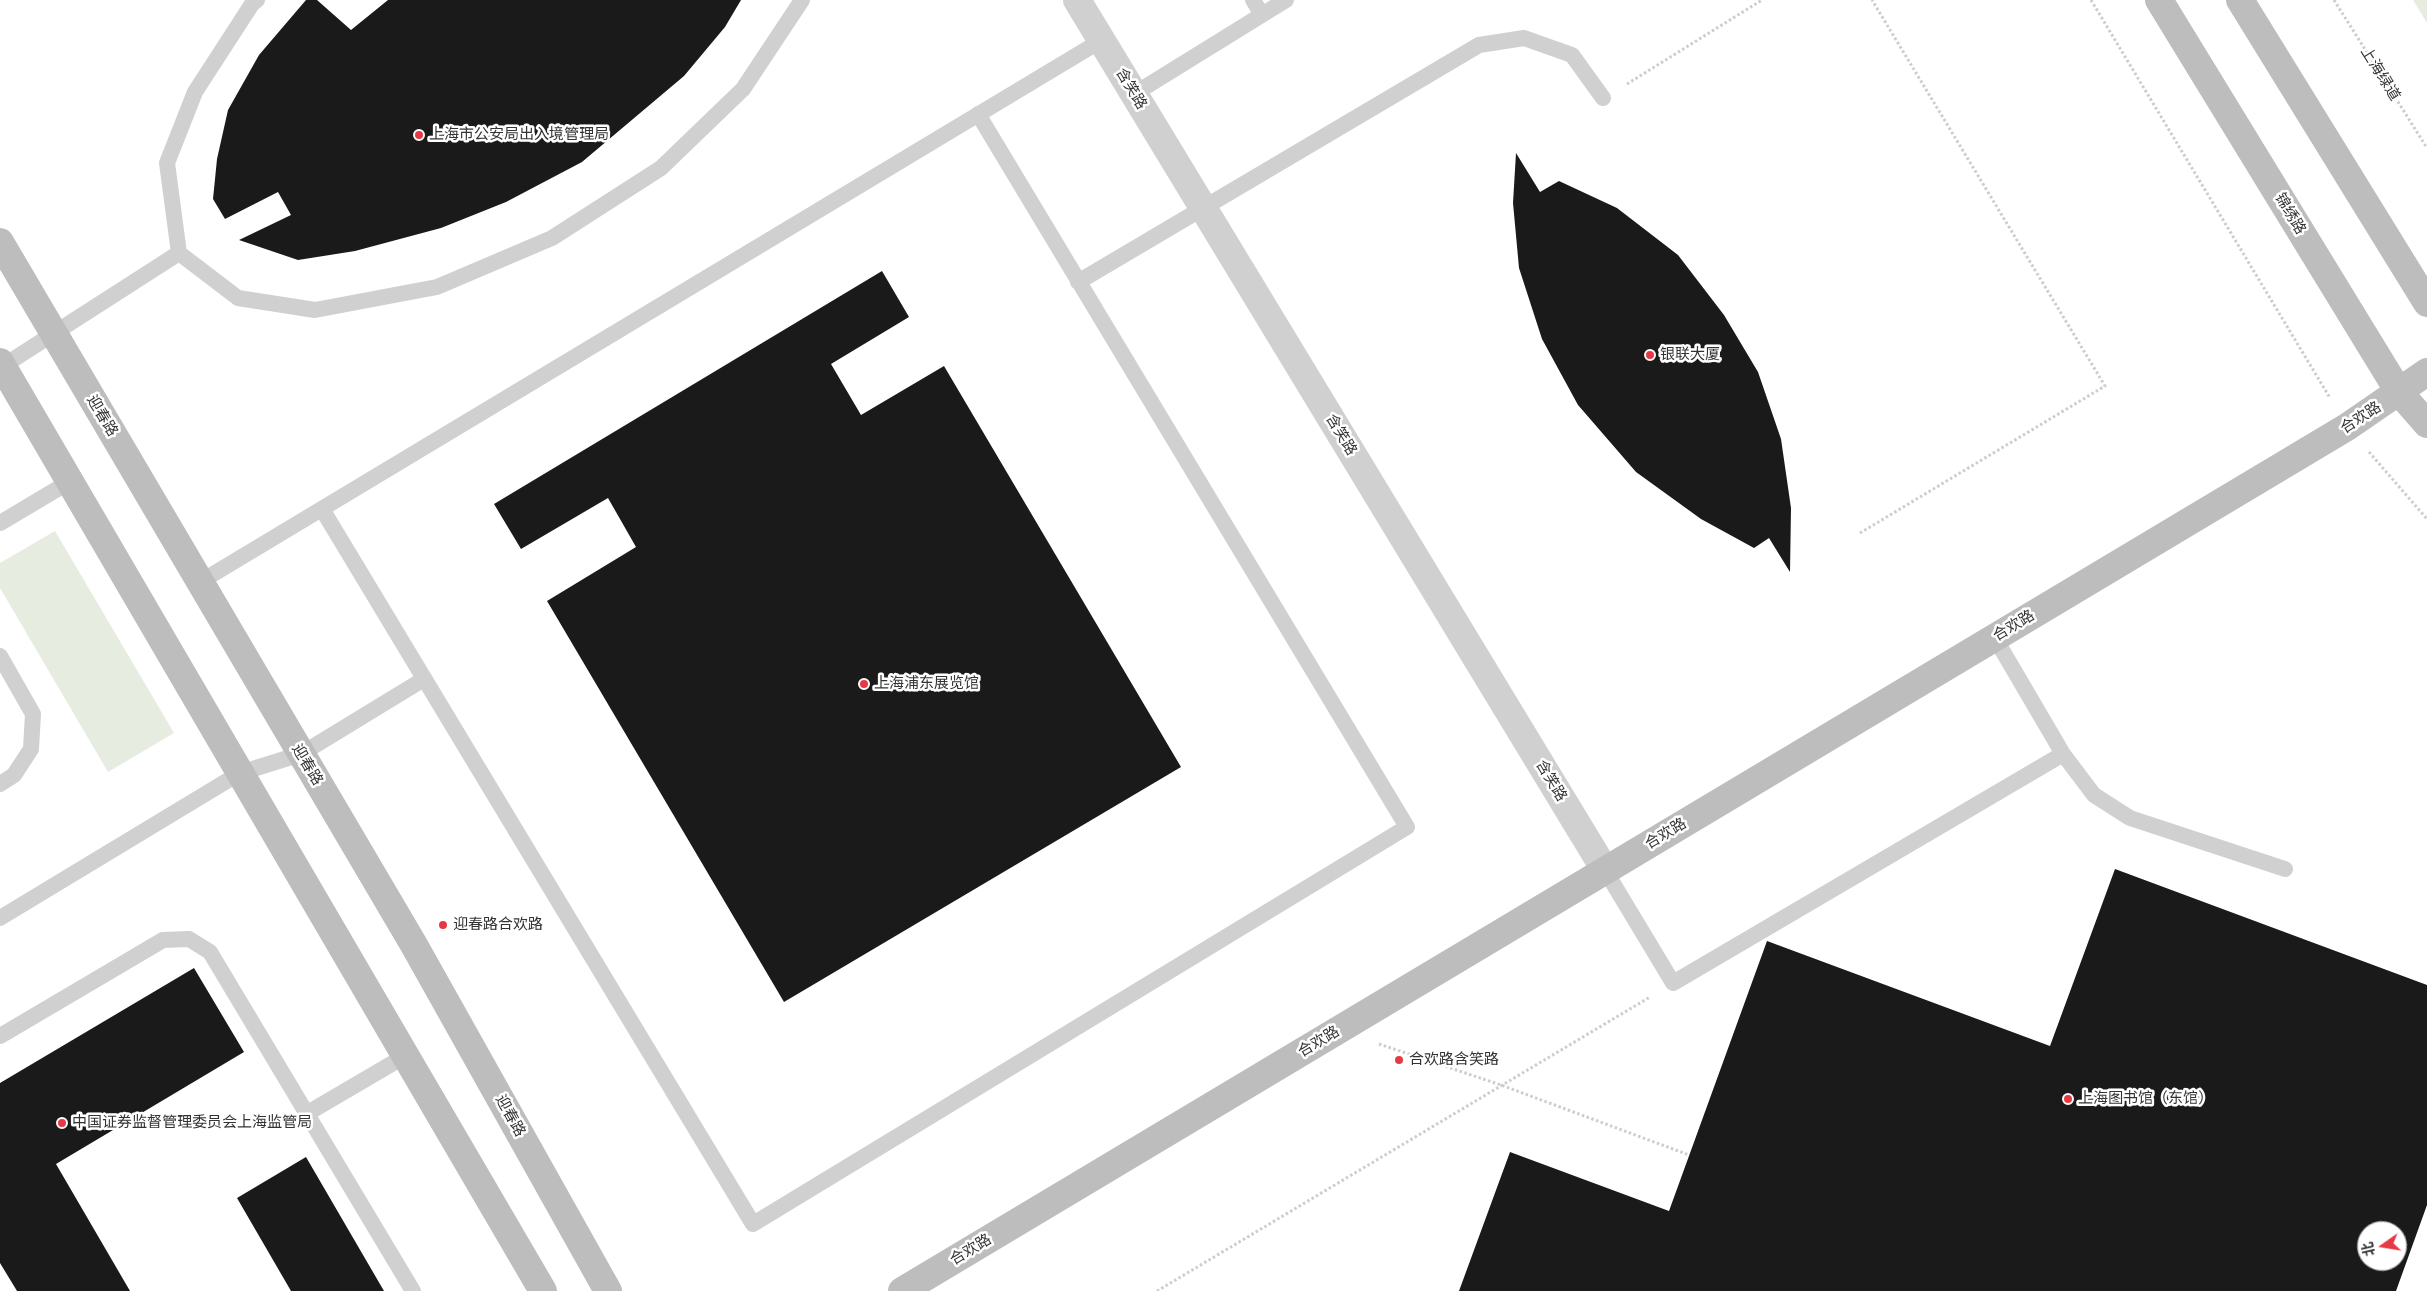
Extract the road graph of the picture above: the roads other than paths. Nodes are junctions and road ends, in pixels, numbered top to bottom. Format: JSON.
{"nodes":[{"id":1,"x":257,"y":0,"type":"edge"},
{"id":2,"x":802,"y":0,"type":"edge"},
{"id":3,"x":1077,"y":0,"type":"edge"},
{"id":4,"x":1253,"y":0,"type":"edge"},
{"id":5,"x":1286,"y":0,"type":"edge"},
{"id":6,"x":2159,"y":0,"type":"edge"},
{"id":7,"x":2240,"y":0,"type":"edge"},
{"id":8,"x":1262,"y":15,"type":"junction"},
{"id":9,"x":1102,"y":40,"type":"junction"},
{"id":10,"x":1134,"y":94,"type":"junction"},
{"id":11,"x":1603,"y":98,"type":"road end"},
{"id":12,"x":978,"y":114,"type":"junction"},
{"id":13,"x":1203,"y":207,"type":"junction"},
{"id":14,"x":0,"y":242,"type":"edge"},
{"id":15,"x":179,"y":253,"type":"junction"},
{"id":16,"x":1078,"y":282,"type":"junction"},
{"id":17,"x":2427,"y":303,"type":"edge"},
{"id":18,"x":54,"y":335,"type":"junction"},
{"id":19,"x":1,"y":366,"type":"edge"},
{"id":20,"x":2427,"y":372,"type":"edge"},
{"id":21,"x":2399,"y":392,"type":"junction"},
{"id":22,"x":2427,"y":424,"type":"edge"},
{"id":23,"x":69,"y":482,"type":"junction"},
{"id":24,"x":322,"y":509,"type":"junction"},
{"id":25,"x":0,"y":523,"type":"edge"},
{"id":26,"x":200,"y":582,"type":"junction"},
{"id":27,"x":1995,"y":638,"type":"junction"},
{"id":28,"x":0,"y":656,"type":"edge"},
{"id":29,"x":424,"y":679,"type":"junction"},
{"id":30,"x":300,"y":754,"type":"junction"},
{"id":31,"x":2063,"y":754,"type":"junction"},
{"id":32,"x":240,"y":773,"type":"junction"},
{"id":33,"x":0,"y":784,"type":"edge"},
{"id":34,"x":2285,"y":869,"type":"dead end"},
{"id":35,"x":1605,"y":870,"type":"junction"},
{"id":36,"x":0,"y":918,"type":"edge"},
{"id":37,"x":0,"y":1036,"type":"edge"},
{"id":38,"x":405,"y":1056,"type":"junction"},
{"id":39,"x":306,"y":1114,"type":"junction"},
{"id":40,"x":413,"y":1291,"type":"edge"},
{"id":41,"x":543,"y":1291,"type":"edge"},
{"id":42,"x":608,"y":1291,"type":"edge"},
{"id":43,"x":902,"y":1291,"type":"edge"}],
"edges":[{"from":1,"to":15,"type":"lane"},
{"from":2,"to":15,"type":"lane"},
{"from":3,"to":9,"type":"street","name":"含笑路"},
{"from":4,"to":8,"type":"lane"},
{"from":5,"to":8,"type":"lane"},
{"from":6,"to":21,"type":"street","name":"锦绣路"},
{"from":7,"to":17,"type":"street"},
{"from":8,"to":10,"type":"lane"},
{"from":9,"to":10,"type":"street","name":"含笑路"},
{"from":9,"to":12,"type":"lane"},
{"from":10,"to":13,"type":"street","name":"含笑路"},
{"from":11,"to":13,"type":"lane"},
{"from":12,"to":16,"type":"lane"},
{"from":12,"to":24,"type":"lane"},
{"from":13,"to":16,"type":"lane"},
{"from":13,"to":35,"type":"street","name":"含笑路"},
{"from":14,"to":18,"type":"street","name":"迎春路"},
{"from":15,"to":18,"type":"lane"},
{"from":16,"to":29,"type":"lane"},
{"from":18,"to":19,"type":"lane"},
{"from":18,"to":26,"type":"street","name":"迎春路"},
{"from":19,"to":23,"type":"street"},
{"from":20,"to":21,"type":"street","name":"合欢路"},
{"from":21,"to":22,"type":"street","name":"锦绣路"},
{"from":21,"to":27,"type":"street","name":"合欢路"},
{"from":23,"to":25,"type":"lane"},
{"from":23,"to":32,"type":"street"},
{"from":24,"to":26,"type":"lane"},
{"from":24,"to":29,"type":"lane"},
{"from":26,"to":30,"type":"street","name":"迎春路"},
{"from":27,"to":31,"type":"lane"},
{"from":27,"to":35,"type":"street","name":"合欢路"},
{"from":28,"to":33,"type":"lane"},
{"from":29,"to":30,"type":"lane"},
{"from":30,"to":32,"type":"lane"},
{"from":30,"to":42,"type":"street","name":"迎春路"},
{"from":31,"to":34,"type":"lane"},
{"from":31,"to":35,"type":"lane"},
{"from":32,"to":36,"type":"lane"},
{"from":32,"to":38,"type":"street"},
{"from":35,"to":43,"type":"street","name":"合欢路"},
{"from":37,"to":39,"type":"lane"},
{"from":38,"to":39,"type":"lane"},
{"from":38,"to":41,"type":"street"},
{"from":39,"to":40,"type":"lane"}]}
